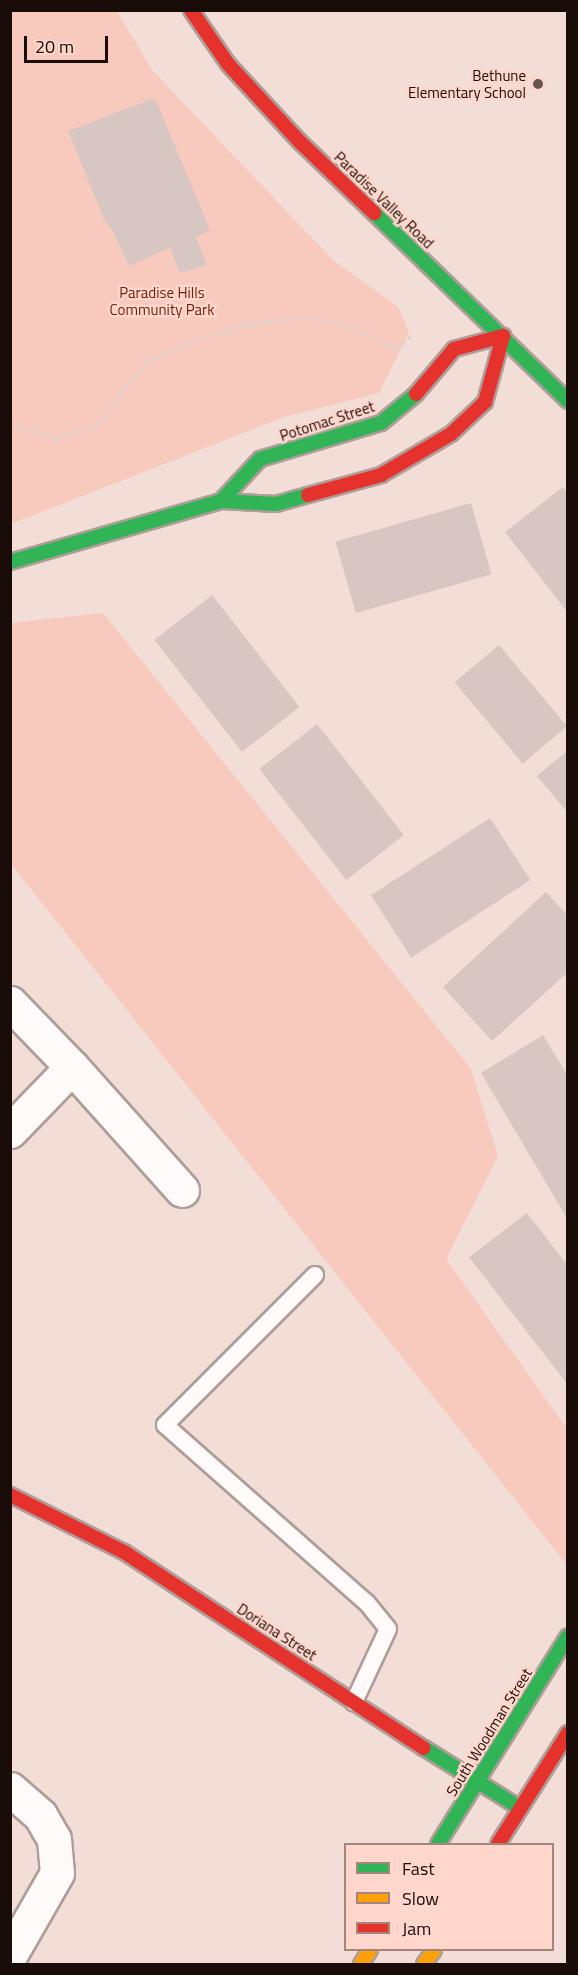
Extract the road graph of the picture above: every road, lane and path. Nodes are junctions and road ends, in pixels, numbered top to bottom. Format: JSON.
{"nodes":[{"id":1,"x":191,"y":10,"type":"edge"},
{"id":2,"x":413,"y":335,"type":"dead end"},
{"id":3,"x":503,"y":336,"type":"junction"},
{"id":4,"x":567,"y":400,"type":"edge"},
{"id":5,"x":10,"y":424,"type":"edge"},
{"id":6,"x":221,"y":501,"type":"junction"},
{"id":7,"x":10,"y":562,"type":"edge"},
{"id":8,"x":10,"y":1003,"type":"edge"},
{"id":9,"x":72,"y":1067,"type":"junction"},
{"id":10,"x":10,"y":1131,"type":"edge"},
{"id":11,"x":182,"y":1190,"type":"dead end"},
{"id":12,"x":315,"y":1275,"type":"dead end"},
{"id":13,"x":10,"y":1495,"type":"edge"},
{"id":14,"x":567,"y":1636,"type":"edge"},
{"id":15,"x":354,"y":1702,"type":"junction"},
{"id":16,"x":567,"y":1733,"type":"edge"},
{"id":17,"x":478,"y":1783,"type":"junction"},
{"id":18,"x":10,"y":1789,"type":"edge"},
{"id":19,"x":520,"y":1808,"type":"junction"},
{"id":20,"x":439,"y":1843,"type":"edge"},
{"id":21,"x":499,"y":1843,"type":"edge"},
{"id":22,"x":369,"y":1951,"type":"edge"},
{"id":23,"x":433,"y":1951,"type":"edge"},
{"id":24,"x":10,"y":1955,"type":"edge"},
{"id":25,"x":360,"y":1965,"type":"edge"},
{"id":26,"x":424,"y":1965,"type":"edge"}],
"edges":[{"from":1,"to":3,"type":"street","name":"Paradise Valley Road"},
{"from":2,"to":5,"type":"path"},
{"from":3,"to":4,"type":"street","name":"Paradise Valley Road"},
{"from":3,"to":6,"type":"street","name":"Potomac Street"},
{"from":3,"to":6,"type":"street"},
{"from":6,"to":7,"type":"street"},
{"from":8,"to":9,"type":"street"},
{"from":9,"to":10,"type":"street"},
{"from":9,"to":11,"type":"street"},
{"from":12,"to":15,"type":"lane"},
{"from":13,"to":15,"type":"street","name":"Doriana Street"},
{"from":14,"to":17,"type":"street","name":"South Woodman Street"},
{"from":15,"to":17,"type":"street","name":"Doriana Street"},
{"from":16,"to":19,"type":"street"},
{"from":17,"to":19,"type":"street","name":"Doriana Street"},
{"from":17,"to":20,"type":"street","name":"South Woodman Street"},
{"from":18,"to":24,"type":"street"},
{"from":19,"to":21,"type":"street"},
{"from":22,"to":25,"type":"street"},
{"from":23,"to":26,"type":"street"}]}
